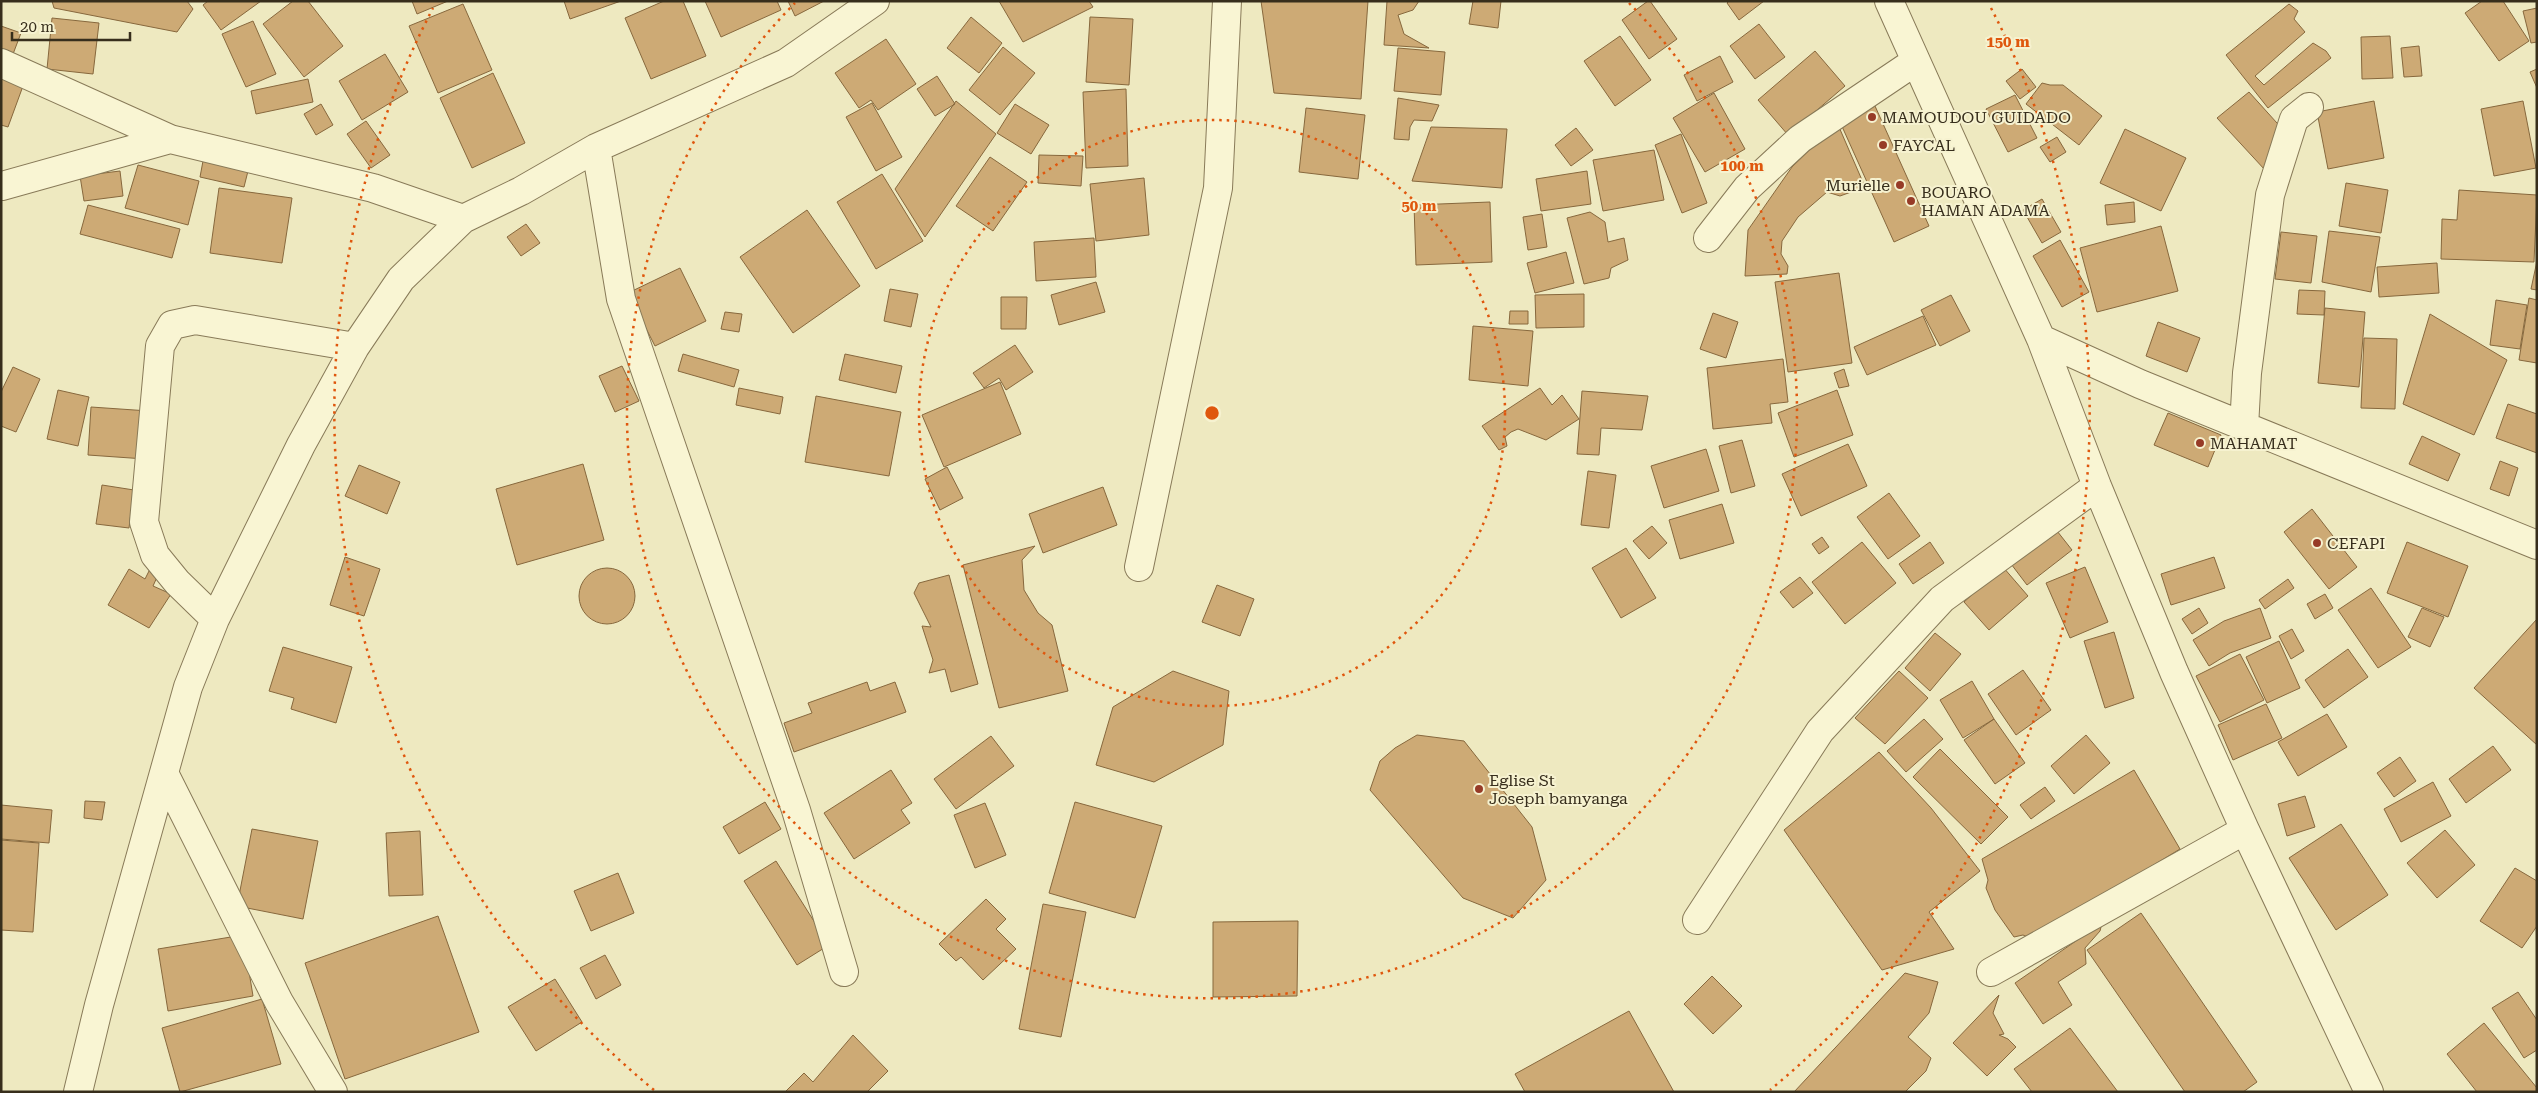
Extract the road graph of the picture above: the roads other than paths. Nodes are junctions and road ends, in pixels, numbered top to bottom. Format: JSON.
{"nodes":[{"id":1,"x":875,"y":1,"type":"edge"},
{"id":2,"x":1227,"y":1,"type":"edge"},
{"id":3,"x":1889,"y":1,"type":"edge"},
{"id":4,"x":1916,"y":61,"type":"junction"},
{"id":5,"x":1,"y":64,"type":"edge"},
{"id":6,"x":2309,"y":107,"type":"dead end"},
{"id":7,"x":170,"y":139,"type":"junction"},
{"id":8,"x":596,"y":148,"type":"junction"},
{"id":9,"x":2,"y":186,"type":"edge"},
{"id":10,"x":463,"y":219,"type":"junction"},
{"id":11,"x":1708,"y":238,"type":"dead end"},
{"id":12,"x":2041,"y":339,"type":"junction"},
{"id":13,"x":355,"y":347,"type":"junction"},
{"id":14,"x":2244,"y":427,"type":"junction"},
{"id":15,"x":2097,"y":486,"type":"junction"},
{"id":16,"x":2537,"y":545,"type":"edge"},
{"id":17,"x":1139,"y":567,"type":"dead end"},
{"id":18,"x":215,"y":619,"type":"junction"},
{"id":19,"x":164,"y":772,"type":"junction"},
{"id":20,"x":2245,"y":830,"type":"junction"},
{"id":21,"x":1697,"y":920,"type":"dead end"},
{"id":22,"x":844,"y":972,"type":"dead end"},
{"id":23,"x":1992,"y":972,"type":"dead end"},
{"id":24,"x":78,"y":1092,"type":"edge"},
{"id":25,"x":333,"y":1092,"type":"edge"},
{"id":26,"x":2369,"y":1092,"type":"edge"}],
"edges":[{"from":1,"to":8,"type":"street"},
{"from":2,"to":17,"type":"street"},
{"from":3,"to":4,"type":"street"},
{"from":4,"to":11,"type":"street"},
{"from":4,"to":12,"type":"street"},
{"from":5,"to":7,"type":"street"},
{"from":6,"to":14,"type":"street"},
{"from":7,"to":9,"type":"street"},
{"from":7,"to":10,"type":"street"},
{"from":8,"to":10,"type":"street"},
{"from":8,"to":22,"type":"street"},
{"from":10,"to":13,"type":"street"},
{"from":12,"to":14,"type":"street"},
{"from":12,"to":15,"type":"street"},
{"from":13,"to":18,"type":"street"},
{"from":13,"to":18,"type":"street"},
{"from":14,"to":16,"type":"street"},
{"from":15,"to":20,"type":"street"},
{"from":15,"to":21,"type":"street"},
{"from":18,"to":19,"type":"street"},
{"from":19,"to":24,"type":"street"},
{"from":19,"to":25,"type":"street"},
{"from":20,"to":23,"type":"street"},
{"from":20,"to":26,"type":"street"}]}
